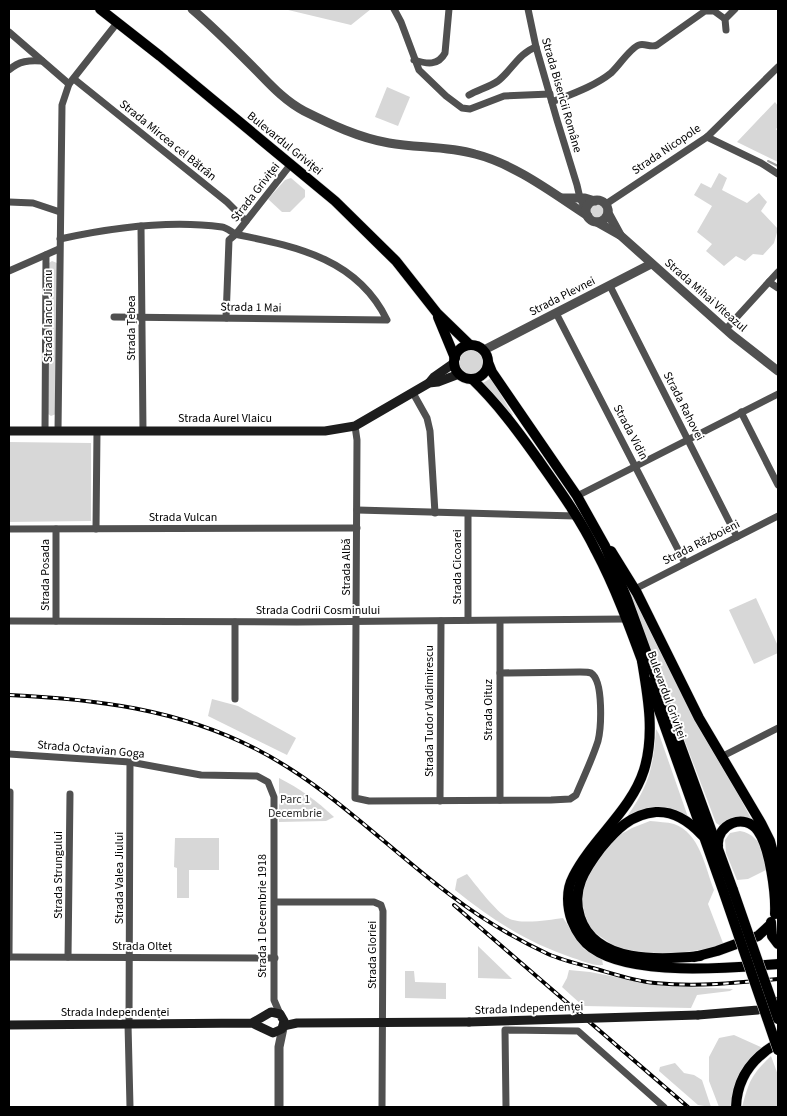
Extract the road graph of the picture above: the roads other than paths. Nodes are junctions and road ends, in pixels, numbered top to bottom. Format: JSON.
{"nodes":[{"id":1,"x":100,"y":9,"type":"edge"},
{"id":2,"x":192,"y":9,"type":"edge"},
{"id":3,"x":394,"y":9,"type":"edge"},
{"id":4,"x":449,"y":9,"type":"edge"},
{"id":5,"x":528,"y":9,"type":"edge"},
{"id":6,"x":735,"y":9,"type":"edge"},
{"id":7,"x":725,"y":19,"type":"junction"},
{"id":8,"x":117,"y":23,"type":"junction"},
{"id":9,"x":726,"y":30,"type":"dead end"},
{"id":10,"x":9,"y":32,"type":"edge"},
{"id":11,"x":536,"y":47,"type":"junction"},
{"id":12,"x":43,"y":60,"type":"junction"},
{"id":13,"x":414,"y":60,"type":"junction"},
{"id":14,"x":778,"y":67,"type":"edge"},
{"id":15,"x":9,"y":70,"type":"edge"},
{"id":16,"x":72,"y":82,"type":"junction"},
{"id":17,"x":550,"y":94,"type":"junction"},
{"id":18,"x":469,"y":95,"type":"dead end"},
{"id":19,"x":552,"y":102,"type":"junction"},
{"id":20,"x":707,"y":137,"type":"junction"},
{"id":21,"x":291,"y":164,"type":"junction"},
{"id":22,"x":778,"y":174,"type":"edge"},
{"id":23,"x":577,"y":186,"type":"junction"},
{"id":24,"x":562,"y":198,"type":"junction"},
{"id":25,"x":580,"y":198,"type":"junction"},
{"id":26,"x":9,"y":202,"type":"edge"},
{"id":27,"x":601,"y":204,"type":"junction"},
{"id":28,"x":60,"y":212,"type":"junction"},
{"id":29,"x":587,"y":213,"type":"junction"},
{"id":30,"x":246,"y":221,"type":"junction"},
{"id":31,"x":597,"y":222,"type":"junction"},
{"id":32,"x":141,"y":226,"type":"junction"},
{"id":33,"x":236,"y":234,"type":"junction"},
{"id":34,"x":620,"y":235,"type":"junction"},
{"id":35,"x":60,"y":239,"type":"junction"},
{"id":36,"x":59,"y":249,"type":"junction"},
{"id":37,"x":46,"y":255,"type":"junction"},
{"id":38,"x":651,"y":264,"type":"junction"},
{"id":39,"x":9,"y":271,"type":"edge"},
{"id":40,"x":778,"y":272,"type":"edge"},
{"id":41,"x":769,"y":282,"type":"junction"},
{"id":42,"x":610,"y":286,"type":"junction"},
{"id":43,"x":778,"y":288,"type":"edge"},
{"id":44,"x":556,"y":313,"type":"junction"},
{"id":45,"x":437,"y":314,"type":"junction"},
{"id":46,"x":114,"y":317,"type":"dead end"},
{"id":47,"x":142,"y":317,"type":"junction"},
{"id":48,"x":226,"y":318,"type":"junction"},
{"id":49,"x":726,"y":330,"type":"junction"},
{"id":50,"x":470,"y":345,"type":"junction"},
{"id":51,"x":484,"y":350,"type":"junction"},
{"id":52,"x":455,"y":360,"type":"junction"},
{"id":53,"x":488,"y":362,"type":"junction"},
{"id":54,"x":778,"y":371,"type":"edge"},
{"id":55,"x":458,"y":374,"type":"junction"},
{"id":56,"x":472,"y":379,"type":"junction"},
{"id":57,"x":430,"y":383,"type":"junction"},
{"id":58,"x":413,"y":393,"type":"junction"},
{"id":59,"x":778,"y":394,"type":"edge"},
{"id":60,"x":741,"y":412,"type":"junction"},
{"id":61,"x":355,"y":426,"type":"junction"},
{"id":62,"x":9,"y":430,"type":"edge"},
{"id":63,"x":45,"y":430,"type":"junction"},
{"id":64,"x":58,"y":431,"type":"junction"},
{"id":65,"x":97,"y":431,"type":"junction"},
{"id":66,"x":142,"y":431,"type":"junction"},
{"id":67,"x":688,"y":439,"type":"junction"},
{"id":68,"x":636,"y":466,"type":"junction"},
{"id":69,"x":778,"y":484,"type":"edge"},
{"id":70,"x":577,"y":496,"type":"junction"},
{"id":71,"x":357,"y":510,"type":"junction"},
{"id":72,"x":435,"y":513,"type":"junction"},
{"id":73,"x":468,"y":514,"type":"junction"},
{"id":74,"x":576,"y":516,"type":"junction"},
{"id":75,"x":778,"y":516,"type":"edge"},
{"id":76,"x":357,"y":528,"type":"junction"},
{"id":77,"x":9,"y":529,"type":"edge"},
{"id":78,"x":56,"y":529,"type":"junction"},
{"id":79,"x":96,"y":529,"type":"junction"},
{"id":80,"x":737,"y":537,"type":"junction"},
{"id":81,"x":605,"y":546,"type":"junction"},
{"id":82,"x":685,"y":563,"type":"junction"},
{"id":83,"x":635,"y":589,"type":"junction"},
{"id":84,"x":626,"y":619,"type":"junction"},
{"id":85,"x":468,"y":620,"type":"junction"},
{"id":86,"x":500,"y":620,"type":"junction"},
{"id":87,"x":9,"y":621,"type":"edge"},
{"id":88,"x":56,"y":621,"type":"junction"},
{"id":89,"x":357,"y":621,"type":"junction"},
{"id":90,"x":441,"y":621,"type":"junction"},
{"id":91,"x":235,"y":622,"type":"junction"},
{"id":92,"x":642,"y":661,"type":"junction"},
{"id":93,"x":500,"y":674,"type":"junction"},
{"id":94,"x":235,"y":699,"type":"dead end"},
{"id":95,"x":778,"y":728,"type":"edge"},
{"id":96,"x":9,"y":754,"type":"edge"},
{"id":97,"x":721,"y":757,"type":"junction"},
{"id":98,"x":130,"y":762,"type":"junction"},
{"id":99,"x":10,"y":792,"type":"edge"},
{"id":100,"x":70,"y":794,"type":"dead end"},
{"id":101,"x":500,"y":800,"type":"junction"},
{"id":102,"x":440,"y":801,"type":"junction"},
{"id":103,"x":275,"y":831,"type":"joint"},
{"id":104,"x":705,"y":838,"type":"junction"},
{"id":105,"x":721,"y":856,"type":"junction"},
{"id":106,"x":778,"y":871,"type":"edge"},
{"id":107,"x":728,"y":892,"type":"junction"},
{"id":108,"x":275,"y":902,"type":"junction"},
{"id":109,"x":777,"y":912,"type":"edge"},
{"id":110,"x":770,"y":925,"type":"junction"},
{"id":111,"x":758,"y":936,"type":"junction"},
{"id":112,"x":776,"y":942,"type":"edge"},
{"id":113,"x":700,"y":956,"type":"junction"},
{"id":114,"x":9,"y":957,"type":"edge"},
{"id":115,"x":68,"y":957,"type":"junction"},
{"id":116,"x":129,"y":957,"type":"junction"},
{"id":117,"x":275,"y":958,"type":"junction"},
{"id":118,"x":616,"y":959,"type":"junction"},
{"id":119,"x":778,"y":964,"type":"edge"},
{"id":120,"x":274,"y":1001,"type":"junction"},
{"id":121,"x":778,"y":1002,"type":"edge"},
{"id":122,"x":761,"y":1009,"type":"junction"},
{"id":123,"x":778,"y":1010,"type":"edge"},
{"id":124,"x":267,"y":1014,"type":"junction"},
{"id":125,"x":778,"y":1019,"type":"edge"},
{"id":126,"x":282,"y":1021,"type":"junction"},
{"id":127,"x":252,"y":1023,"type":"junction"},
{"id":128,"x":382,"y":1023,"type":"junction"},
{"id":129,"x":128,"y":1024,"type":"junction"},
{"id":130,"x":9,"y":1025,"type":"edge"},
{"id":131,"x":268,"y":1030,"type":"junction"},
{"id":132,"x":778,"y":1043,"type":"edge"},
{"id":133,"x":279,"y":1046,"type":"junction"},
{"id":134,"x":778,"y":1050,"type":"edge"},
{"id":135,"x":130,"y":1107,"type":"edge"},
{"id":136,"x":279,"y":1107,"type":"edge"},
{"id":137,"x":382,"y":1107,"type":"edge"},
{"id":138,"x":506,"y":1107,"type":"edge"},
{"id":139,"x":664,"y":1107,"type":"edge"},
{"id":140,"x":736,"y":1107,"type":"edge"}],
"edges":[{"from":1,"to":8,"type":"main road","name":"Bulevardul Griviței"},
{"from":2,"to":24,"type":"street"},
{"from":3,"to":13,"type":"street"},
{"from":4,"to":13,"type":"street"},
{"from":5,"to":11,"type":"street","name":"Strada Bisericii Române"},
{"from":6,"to":7,"type":"street"},
{"from":7,"to":9,"type":"street"},
{"from":7,"to":19,"type":"street"},
{"from":8,"to":16,"type":"street"},
{"from":8,"to":21,"type":"main road","name":"Bulevardul Griviței"},
{"from":10,"to":12,"type":"street","name":"Strada Mircea cel Bătrân"},
{"from":11,"to":17,"type":"street","name":"Strada Bisericii Române"},
{"from":11,"to":18,"type":"street"},
{"from":12,"to":15,"type":"street"},
{"from":12,"to":16,"type":"street","name":"Strada Mircea cel Bătrân"},
{"from":13,"to":17,"type":"street"},
{"from":14,"to":20,"type":"street","name":"Strada Nicopole"},
{"from":16,"to":28,"type":"street","name":"Strada Iancu Jianu"},
{"from":16,"to":30,"type":"street","name":"Strada Mircea cel Bătrân"},
{"from":17,"to":19,"type":"street","name":"Strada Bisericii Române"},
{"from":19,"to":23,"type":"street","name":"Strada Bisericii Române"},
{"from":20,"to":22,"type":"street"},
{"from":20,"to":27,"type":"street","name":"Strada Nicopole"},
{"from":21,"to":30,"type":"street","name":"Strada Griviței"},
{"from":21,"to":45,"type":"main road","name":"Bulevardul Griviței"},
{"from":23,"to":24,"type":"street"},
{"from":23,"to":25,"type":"street","name":"Strada Bisericii Române"},
{"from":23,"to":27,"type":"street"},
{"from":24,"to":25,"type":"street"},
{"from":24,"to":29,"type":"street"},
{"from":25,"to":27,"type":"street"},
{"from":25,"to":29,"type":"street","name":"Strada Bisericii Române"},
{"from":26,"to":28,"type":"street"},
{"from":27,"to":29,"type":"street"},
{"from":27,"to":31,"type":"street"},
{"from":27,"to":34,"type":"street","name":"Strada Mihai Viteazul"},
{"from":28,"to":35,"type":"street","name":"Strada Iancu Jianu"},
{"from":29,"to":31,"type":"street"},
{"from":30,"to":33,"type":"street","name":"Strada Griviței"},
{"from":31,"to":34,"type":"street","name":"Strada Mihai Viteazul"},
{"from":32,"to":33,"type":"street"},
{"from":32,"to":35,"type":"street"},
{"from":32,"to":47,"type":"street","name":"Strada Țebea"},
{"from":33,"to":48,"type":"street","name":"Strada Griviței"},
{"from":33,"to":48,"type":"street","name":"Strada 1 Mai"},
{"from":34,"to":38,"type":"street","name":"Strada Mihai Viteazul"},
{"from":35,"to":36,"type":"street","name":"Strada Iancu Jianu"},
{"from":36,"to":37,"type":"street"},
{"from":36,"to":64,"type":"street","name":"Strada Iancu Jianu"},
{"from":37,"to":39,"type":"street"},
{"from":37,"to":63,"type":"street","name":"Strada Iancu Jianu"},
{"from":38,"to":42,"type":"street","name":"Strada Plevnei"},
{"from":38,"to":49,"type":"street","name":"Strada Mihai Viteazul"},
{"from":40,"to":41,"type":"street"},
{"from":41,"to":43,"type":"street"},
{"from":41,"to":49,"type":"street"},
{"from":42,"to":44,"type":"street","name":"Strada Plevnei"},
{"from":42,"to":67,"type":"street","name":"Strada Rahovei"},
{"from":44,"to":51,"type":"street","name":"Strada Plevnei"},
{"from":44,"to":68,"type":"street","name":"Strada Vidin"},
{"from":45,"to":50,"type":"main road","name":"Bulevardul Griviței"},
{"from":45,"to":52,"type":"main road","name":"Bulevardul Griviței"},
{"from":46,"to":47,"type":"street","name":"Strada 1 Mai"},
{"from":47,"to":48,"type":"street","name":"Strada 1 Mai"},
{"from":47,"to":66,"type":"street","name":"Strada Țebea"},
{"from":49,"to":54,"type":"street","name":"Strada Mihai Viteazul"},
{"from":50,"to":51,"type":"main road"},
{"from":50,"to":52,"type":"main road"},
{"from":51,"to":53,"type":"main road"},
{"from":52,"to":55,"type":"main road"},
{"from":52,"to":57,"type":"main road","name":"Strada Aurel Vlaicu"},
{"from":53,"to":56,"type":"main road"},
{"from":53,"to":70,"type":"main road","name":"Bulevardul Griviței"},
{"from":55,"to":56,"type":"main road"},
{"from":55,"to":57,"type":"main road","name":"Strada Aurel Vlaicu"},
{"from":56,"to":74,"type":"main road","name":"Bulevardul Griviței"},
{"from":57,"to":58,"type":"main road","name":"Strada Aurel Vlaicu"},
{"from":58,"to":61,"type":"main road","name":"Strada Aurel Vlaicu"},
{"from":58,"to":72,"type":"street"},
{"from":59,"to":60,"type":"street"},
{"from":60,"to":67,"type":"street"},
{"from":60,"to":69,"type":"street"},
{"from":61,"to":66,"type":"main road","name":"Strada Aurel Vlaicu"},
{"from":61,"to":71,"type":"street","name":"Strada Albă"},
{"from":62,"to":63,"type":"main road","name":"Strada Aurel Vlaicu"},
{"from":63,"to":64,"type":"main road","name":"Strada Aurel Vlaicu"},
{"from":64,"to":65,"type":"main road","name":"Strada Aurel Vlaicu"},
{"from":65,"to":66,"type":"main road","name":"Strada Aurel Vlaicu"},
{"from":65,"to":79,"type":"street"},
{"from":67,"to":68,"type":"street"},
{"from":67,"to":80,"type":"street","name":"Strada Rahovei"},
{"from":68,"to":70,"type":"street"},
{"from":68,"to":82,"type":"street","name":"Strada Vidin"},
{"from":70,"to":81,"type":"main road","name":"Bulevardul Griviței"},
{"from":71,"to":72,"type":"street"},
{"from":71,"to":76,"type":"street","name":"Strada Albă"},
{"from":72,"to":73,"type":"street"},
{"from":73,"to":74,"type":"street"},
{"from":73,"to":85,"type":"street","name":"Strada Cicoarei"},
{"from":74,"to":84,"type":"main road","name":"Bulevardul Griviței"},
{"from":75,"to":80,"type":"street","name":"Strada Războieni"},
{"from":76,"to":79,"type":"street","name":"Strada Vulcan"},
{"from":76,"to":89,"type":"street","name":"Strada Albă"},
{"from":77,"to":78,"type":"street","name":"Strada Vulcan"},
{"from":78,"to":79,"type":"street","name":"Strada Vulcan"},
{"from":78,"to":88,"type":"street","name":"Strada Posada"},
{"from":80,"to":82,"type":"street","name":"Strada Războieni"},
{"from":81,"to":83,"type":"main road","name":"Bulevardul Griviței"},
{"from":81,"to":105,"type":"main road","name":"Bulevardul Griviței"},
{"from":82,"to":83,"type":"street","name":"Strada Războieni"},
{"from":83,"to":97,"type":"main road","name":"Bulevardul Griviței"},
{"from":84,"to":86,"type":"street","name":"Strada Codrii Cosminului"},
{"from":84,"to":92,"type":"main road","name":"Bulevardul Griviței"},
{"from":85,"to":86,"type":"street","name":"Strada Codrii Cosminului"},
{"from":85,"to":90,"type":"street","name":"Strada Codrii Cosminului"},
{"from":86,"to":93,"type":"street","name":"Strada Oituz"},
{"from":87,"to":88,"type":"street","name":"Strada Codrii Cosminului"},
{"from":88,"to":91,"type":"street","name":"Strada Codrii Cosminului"},
{"from":89,"to":90,"type":"street","name":"Strada Codrii Cosminului"},
{"from":89,"to":91,"type":"street","name":"Strada Codrii Cosminului"},
{"from":89,"to":102,"type":"street","name":"Strada Albă"},
{"from":90,"to":102,"type":"street","name":"Strada Tudor Vladimirescu"},
{"from":91,"to":94,"type":"street"},
{"from":92,"to":104,"type":"main road","name":"Bulevardul Griviței"},
{"from":92,"to":118,"type":"main road"},
{"from":93,"to":101,"type":"street","name":"Strada Oituz"},
{"from":93,"to":101,"type":"street"},
{"from":95,"to":97,"type":"street"},
{"from":96,"to":98,"type":"street","name":"Strada Octavian Goga"},
{"from":97,"to":106,"type":"main road","name":"Bulevardul Griviței"},
{"from":98,"to":103,"type":"street","name":"Strada Octavian Goga"},
{"from":98,"to":116,"type":"street","name":"Strada Valea Jiului"},
{"from":99,"to":114,"type":"street"},
{"from":100,"to":115,"type":"street","name":"Strada Strungului"},
{"from":101,"to":102,"type":"street"},
{"from":103,"to":108,"type":"street","name":"Strada 1 Decembrie 1918"},
{"from":104,"to":107,"type":"main road","name":"Bulevardul Griviței"},
{"from":104,"to":113,"type":"main road"},
{"from":105,"to":107,"type":"main road","name":"Bulevardul Griviței"},
{"from":105,"to":109,"type":"main road"},
{"from":107,"to":125,"type":"main road","name":"Bulevardul Griviței","bridge":true},
{"from":107,"to":134,"type":"main road","name":"Bulevardul Griviței","bridge":true},
{"from":108,"to":117,"type":"street","name":"Strada 1 Decembrie 1918"},
{"from":108,"to":128,"type":"street","name":"Strada Gloriei"},
{"from":109,"to":110,"type":"main road"},
{"from":110,"to":111,"type":"main road"},
{"from":110,"to":112,"type":"main road"},
{"from":111,"to":112,"type":"main road"},
{"from":111,"to":113,"type":"main road"},
{"from":113,"to":118,"type":"main road"},
{"from":114,"to":115,"type":"street","name":"Strada Olteț"},
{"from":115,"to":116,"type":"street","name":"Strada Olteț"},
{"from":116,"to":117,"type":"street","name":"Strada Olteț"},
{"from":116,"to":129,"type":"street","name":"Strada Valea Jiului"},
{"from":117,"to":120,"type":"street","name":"Strada 1 Decembrie 1918"},
{"from":118,"to":119,"type":"main road"},
{"from":120,"to":124,"type":"street","name":"Strada 1 Decembrie 1918"},
{"from":120,"to":126,"type":"street","name":"Strada 1 Decembrie 1918"},
{"from":121,"to":122,"type":"main road","name":"Strada Independenței"},
{"from":122,"to":123,"type":"main road","name":"Strada Independenței"},
{"from":122,"to":128,"type":"main road","name":"Strada Independenței","bridge":true},
{"from":124,"to":126,"type":"main road"},
{"from":124,"to":127,"type":"main road"},
{"from":124,"to":131,"type":"main road"},
{"from":126,"to":128,"type":"main road","name":"Strada Independenței"},
{"from":126,"to":131,"type":"main road"},
{"from":126,"to":133,"type":"street"},
{"from":127,"to":129,"type":"main road","name":"Strada Independenței"},
{"from":127,"to":131,"type":"main road","name":"Strada Independenței"},
{"from":128,"to":137,"type":"street"},
{"from":129,"to":130,"type":"main road","name":"Strada Independenței"},
{"from":129,"to":135,"type":"street","name":"Strada Valea Jiului"},
{"from":131,"to":133,"type":"street"},
{"from":132,"to":140,"type":"main road"},
{"from":133,"to":136,"type":"street"},
{"from":138,"to":139,"type":"street","name":"Strada Independenței"}]}
